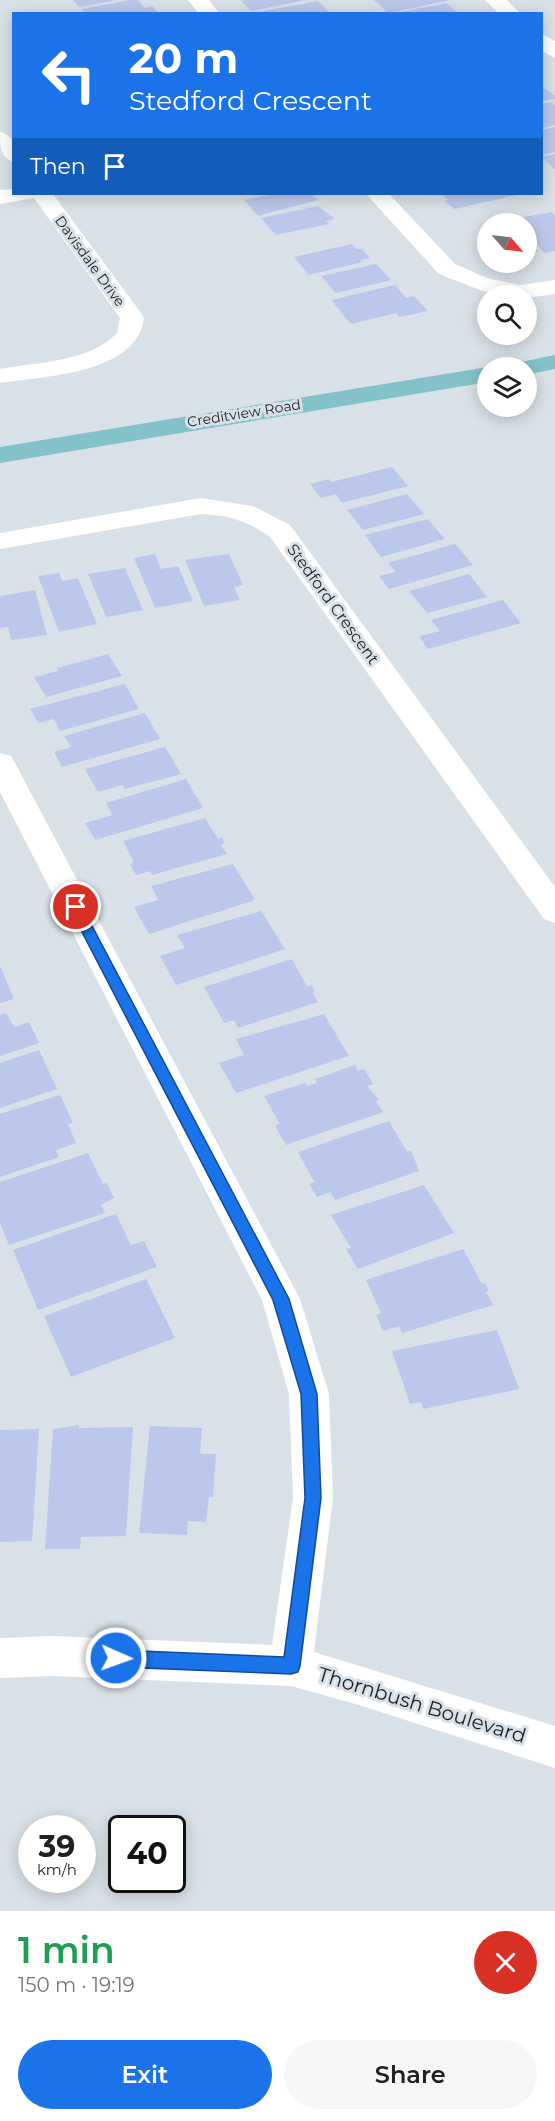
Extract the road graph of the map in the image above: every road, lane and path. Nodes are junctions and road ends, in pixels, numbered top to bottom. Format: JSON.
{"nodes":[{"id":1,"x":198,"y":0,"type":"edge"},
{"id":2,"x":495,"y":0,"type":"edge"},
{"id":3,"x":208,"y":12,"type":"edge"},
{"id":4,"x":509,"y":12,"type":"edge"},
{"id":5,"x":543,"y":41,"type":"edge"},
{"id":6,"x":555,"y":52,"type":"edge"},
{"id":7,"x":0,"y":138,"type":"edge"},
{"id":8,"x":12,"y":153,"type":"edge"},
{"id":9,"x":17,"y":195,"type":"edge"},
{"id":10,"x":43,"y":195,"type":"edge"},
{"id":11,"x":378,"y":195,"type":"edge"},
{"id":12,"x":0,"y":197,"type":"edge"},
{"id":13,"x":555,"y":287,"type":"edge"},
{"id":14,"x":555,"y":362,"type":"edge"},
{"id":15,"x":537,"y":366,"type":"edge"},
{"id":16,"x":0,"y":376,"type":"edge"},
{"id":17,"x":477,"y":376,"type":"edge"},
{"id":18,"x":0,"y":455,"type":"edge"},
{"id":19,"x":0,"y":541,"type":"edge"},
{"id":20,"x":0,"y":763,"type":"edge"},
{"id":21,"x":555,"y":911,"type":"edge"},
{"id":22,"x":0,"y":1658,"type":"edge"},
{"id":23,"x":291,"y":1666,"type":"junction"},
{"id":24,"x":555,"y":1747,"type":"edge"}],
"edges":[{"from":1,"to":3,"type":"street"},
{"from":2,"to":4,"type":"street"},
{"from":5,"to":6,"type":"street"},
{"from":7,"to":8,"type":"street"},
{"from":9,"to":12,"type":"street"},
{"from":10,"to":16,"type":"street","name":"Davisdale Drive"},
{"from":11,"to":13,"type":"street"},
{"from":14,"to":15,"type":"main road"},
{"from":17,"to":18,"type":"main road","name":"Creditview Road"},
{"from":19,"to":21,"type":"street","name":"Stedford Crescent"},
{"from":20,"to":23,"type":"street"},
{"from":22,"to":23,"type":"street","name":"Thornbush Boulevard"},
{"from":23,"to":24,"type":"street","name":"Thornbush Boulevard"}]}
